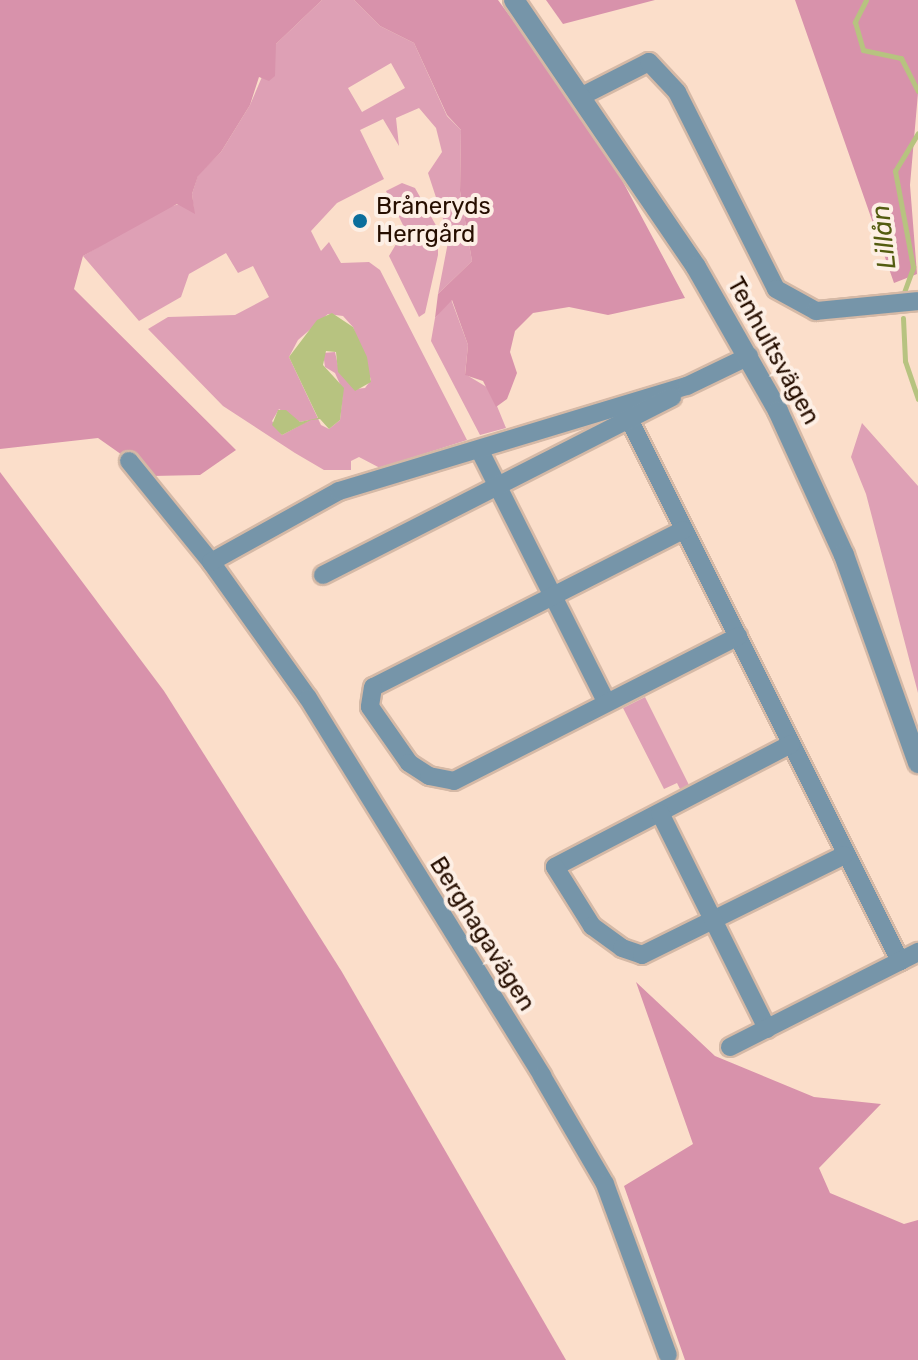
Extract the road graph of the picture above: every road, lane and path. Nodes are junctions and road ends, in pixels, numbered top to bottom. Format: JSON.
{"nodes":[{"id":1,"x":514,"y":0,"type":"edge"},
{"id":2,"x":582,"y":96,"type":"junction"},
{"id":3,"x":918,"y":301,"type":"edge"},
{"id":4,"x":749,"y":356,"type":"junction"},
{"id":5,"x":687,"y":386,"type":"junction"},
{"id":6,"x":630,"y":421,"type":"junction"},
{"id":7,"x":480,"y":451,"type":"junction"},
{"id":8,"x":129,"y":461,"type":"dead end"},
{"id":9,"x":498,"y":487,"type":"junction"},
{"id":10,"x":683,"y":530,"type":"junction"},
{"id":11,"x":211,"y":562,"type":"junction"},
{"id":12,"x":323,"y":575,"type":"dead end"},
{"id":13,"x":553,"y":593,"type":"junction"},
{"id":14,"x":738,"y":636,"type":"junction"},
{"id":15,"x":606,"y":702,"type":"junction"},
{"id":16,"x":791,"y":744,"type":"junction"},
{"id":17,"x":918,"y":763,"type":"edge"},
{"id":18,"x":660,"y":813,"type":"junction"},
{"id":19,"x":844,"y":855,"type":"junction"},
{"id":20,"x":713,"y":920,"type":"junction"},
{"id":21,"x":918,"y":952,"type":"edge"},
{"id":22,"x":900,"y":961,"type":"junction"},
{"id":23,"x":767,"y":1029,"type":"junction"},
{"id":24,"x":730,"y":1047,"type":"dead end"},
{"id":25,"x":668,"y":1355,"type":"dead end"}],
"edges":[{"from":1,"to":2,"type":"street","name":"Tenhultsvägen"},
{"from":2,"to":3,"type":"street"},
{"from":2,"to":4,"type":"street","name":"Tenhultsvägen"},
{"from":4,"to":5,"type":"street"},
{"from":4,"to":17,"type":"street","name":"Tenhultsvägen"},
{"from":5,"to":6,"type":"street"},
{"from":5,"to":7,"type":"street"},
{"from":6,"to":9,"type":"street"},
{"from":6,"to":10,"type":"street"},
{"from":7,"to":9,"type":"street"},
{"from":7,"to":11,"type":"street"},
{"from":8,"to":11,"type":"street","name":"Berghagavägen"},
{"from":9,"to":12,"type":"street"},
{"from":9,"to":13,"type":"street"},
{"from":10,"to":13,"type":"street"},
{"from":10,"to":14,"type":"street"},
{"from":11,"to":25,"type":"street","name":"Berghagavägen"},
{"from":13,"to":15,"type":"street"},
{"from":13,"to":15,"type":"street"},
{"from":14,"to":15,"type":"street"},
{"from":14,"to":16,"type":"street"},
{"from":16,"to":18,"type":"street"},
{"from":16,"to":19,"type":"street"},
{"from":18,"to":20,"type":"street"},
{"from":18,"to":20,"type":"street"},
{"from":19,"to":20,"type":"street"},
{"from":19,"to":22,"type":"street"},
{"from":20,"to":23,"type":"street"},
{"from":21,"to":22,"type":"street"},
{"from":22,"to":23,"type":"street"},
{"from":23,"to":24,"type":"street"}]}
